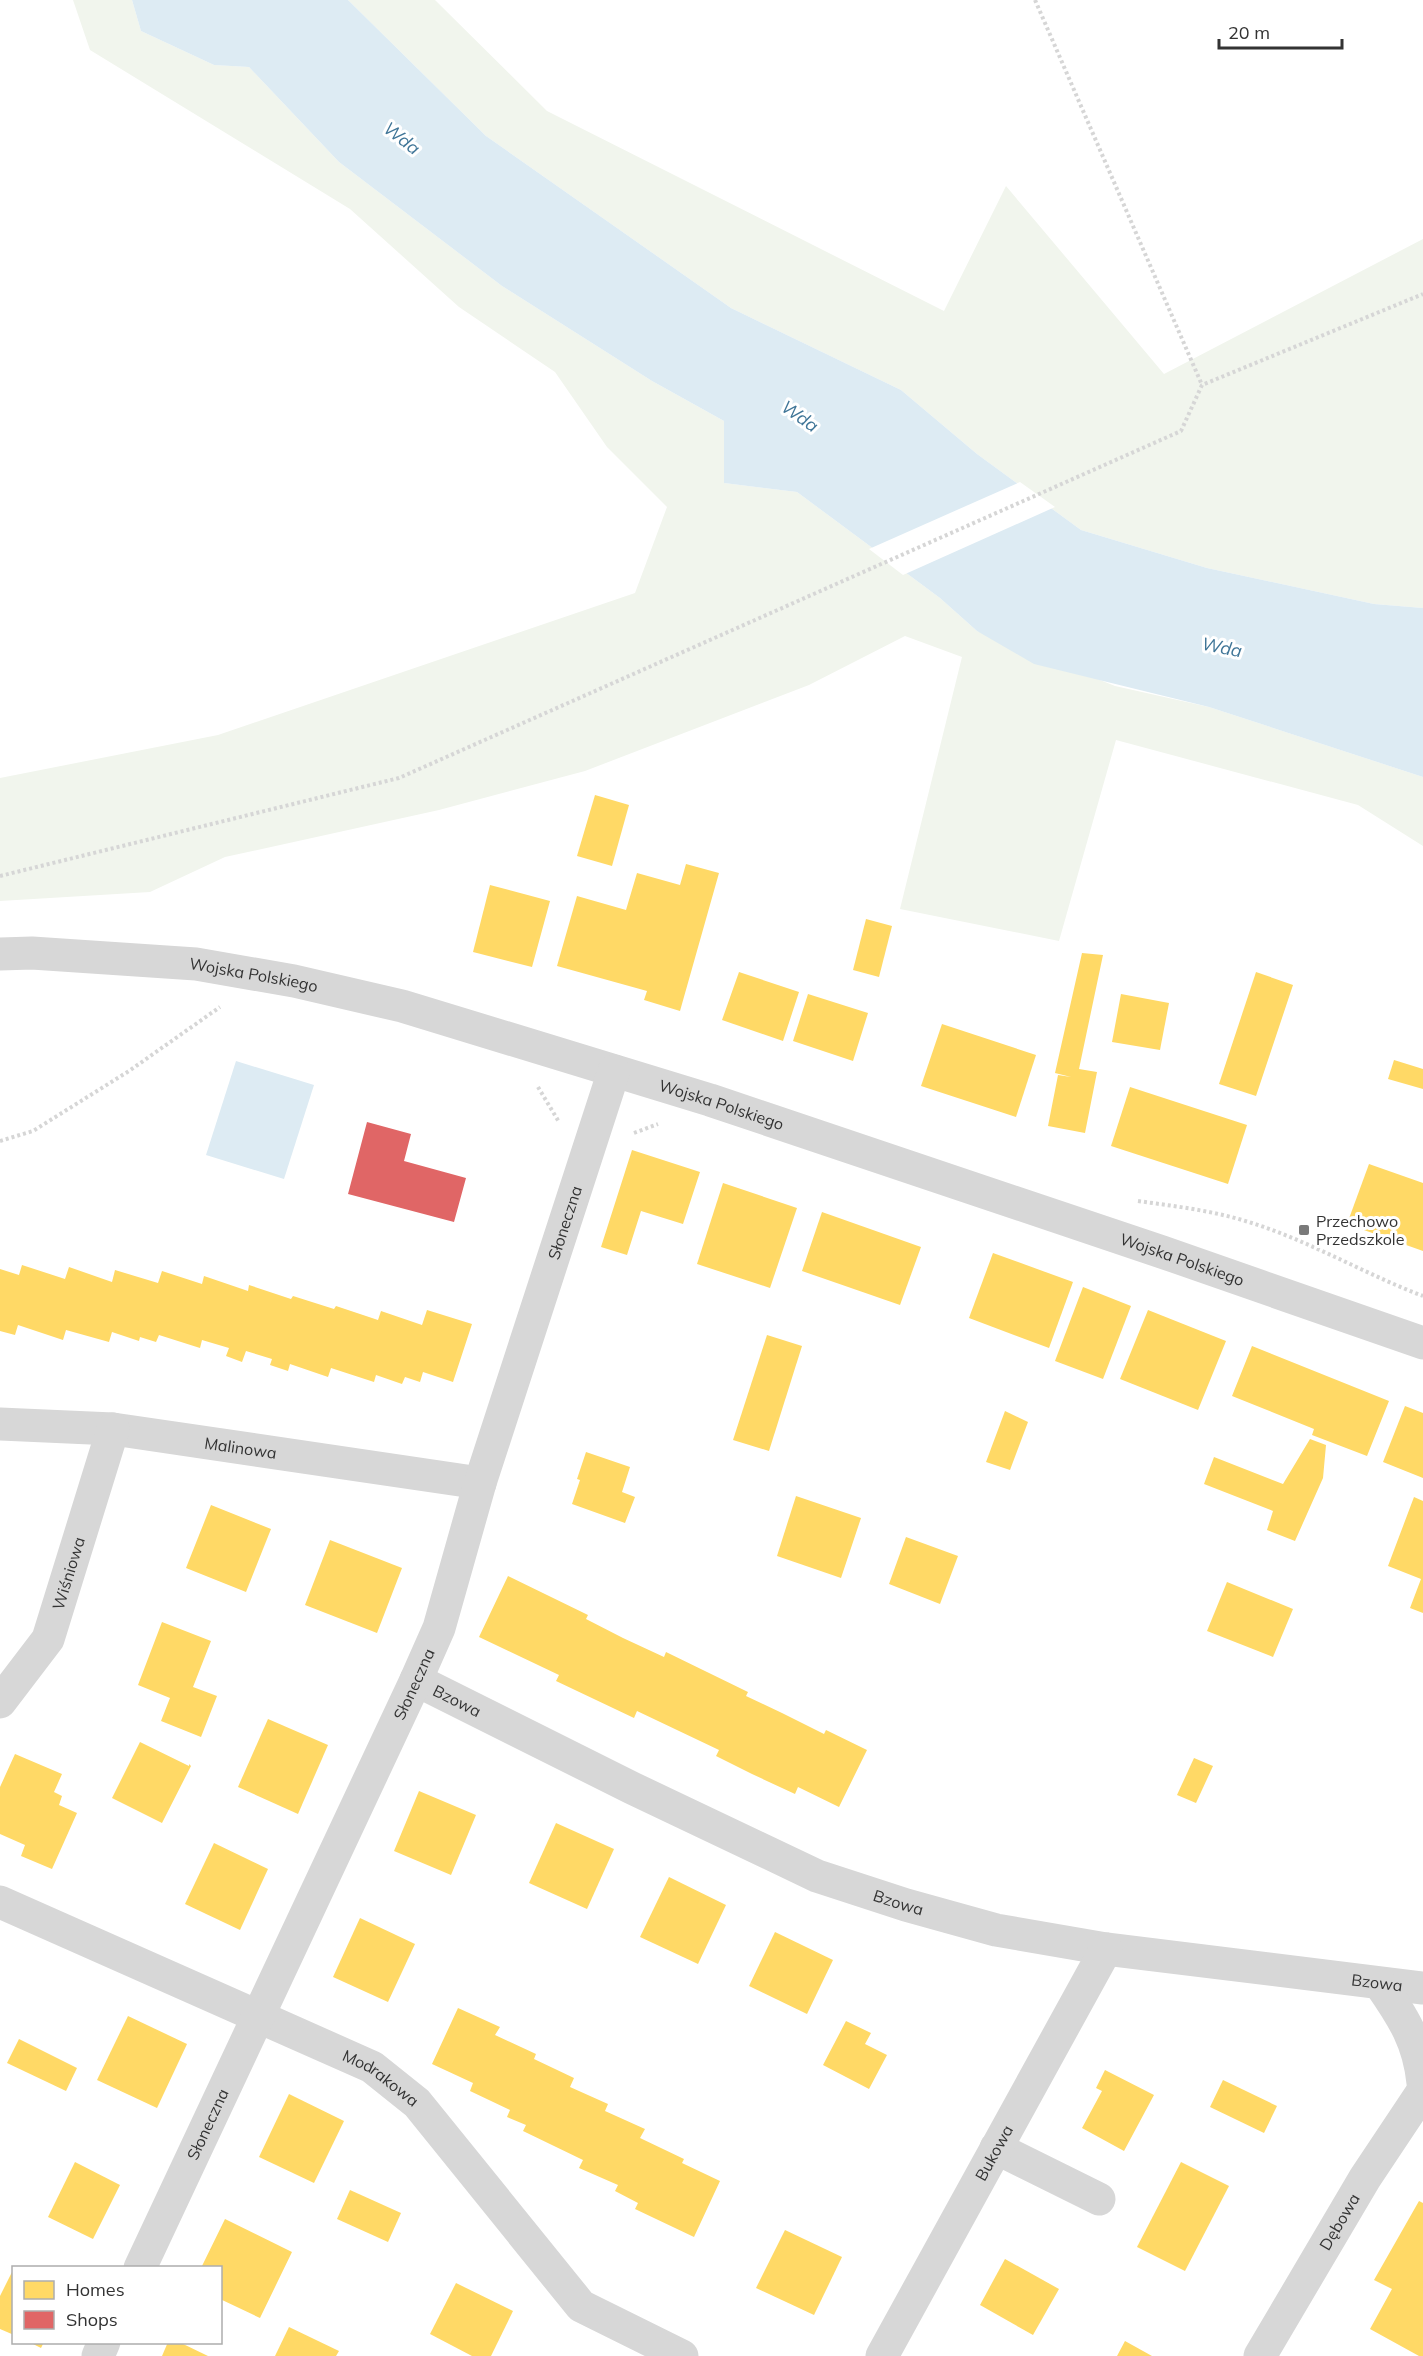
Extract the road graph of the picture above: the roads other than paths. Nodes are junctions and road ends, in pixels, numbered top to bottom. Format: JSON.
{"nodes":[{"id":1,"x":0,"y":954,"type":"edge"},
{"id":2,"x":614,"y":1071,"type":"junction"},
{"id":3,"x":1423,"y":1343,"type":"edge"},
{"id":4,"x":0,"y":1424,"type":"edge"},
{"id":5,"x":113,"y":1429,"type":"junction"},
{"id":6,"x":480,"y":1483,"type":"junction"},
{"id":7,"x":416,"y":1680,"type":"junction"},
{"id":8,"x":0,"y":1702,"type":"edge"},
{"id":9,"x":0,"y":1902,"type":"edge"},
{"id":10,"x":1106,"y":1949,"type":"junction"},
{"id":11,"x":1380,"y":1984,"type":"junction"},
{"id":12,"x":1423,"y":1988,"type":"edge"},
{"id":13,"x":258,"y":2016,"type":"junction"},
{"id":14,"x":1423,"y":2083,"type":"edge"},
{"id":15,"x":1423,"y":2091,"type":"edge"},
{"id":16,"x":996,"y":2148,"type":"junction"},
{"id":17,"x":1099,"y":2199,"type":"dead end"},
{"id":18,"x":141,"y":2266,"type":"edge"},
{"id":19,"x":682,"y":2356,"type":"edge"},
{"id":20,"x":882,"y":2356,"type":"edge"},
{"id":21,"x":1260,"y":2356,"type":"edge"}],
"edges":[{"from":1,"to":2,"type":"street","name":"Wojska Polskiego"},
{"from":2,"to":3,"type":"street","name":"Wojska Polskiego"},
{"from":2,"to":6,"type":"street","name":"Słoneczna"},
{"from":4,"to":5,"type":"street","name":"Malinowa"},
{"from":5,"to":6,"type":"street","name":"Malinowa"},
{"from":5,"to":8,"type":"street","name":"Wiśniowa"},
{"from":6,"to":7,"type":"street","name":"Słoneczna"},
{"from":7,"to":10,"type":"street","name":"Bzowa"},
{"from":7,"to":13,"type":"street","name":"Słoneczna"},
{"from":9,"to":13,"type":"street","name":"Modrakowa"},
{"from":10,"to":11,"type":"street","name":"Bzowa"},
{"from":10,"to":16,"type":"street","name":"Bukowa"},
{"from":11,"to":12,"type":"street","name":"Bzowa"},
{"from":11,"to":14,"type":"street"},
{"from":13,"to":18,"type":"street","name":"Słoneczna"},
{"from":13,"to":19,"type":"street","name":"Modrakowa"},
{"from":15,"to":21,"type":"street","name":"Dębowa"},
{"from":16,"to":17,"type":"street"},
{"from":16,"to":20,"type":"street","name":"Bukowa"}]}
